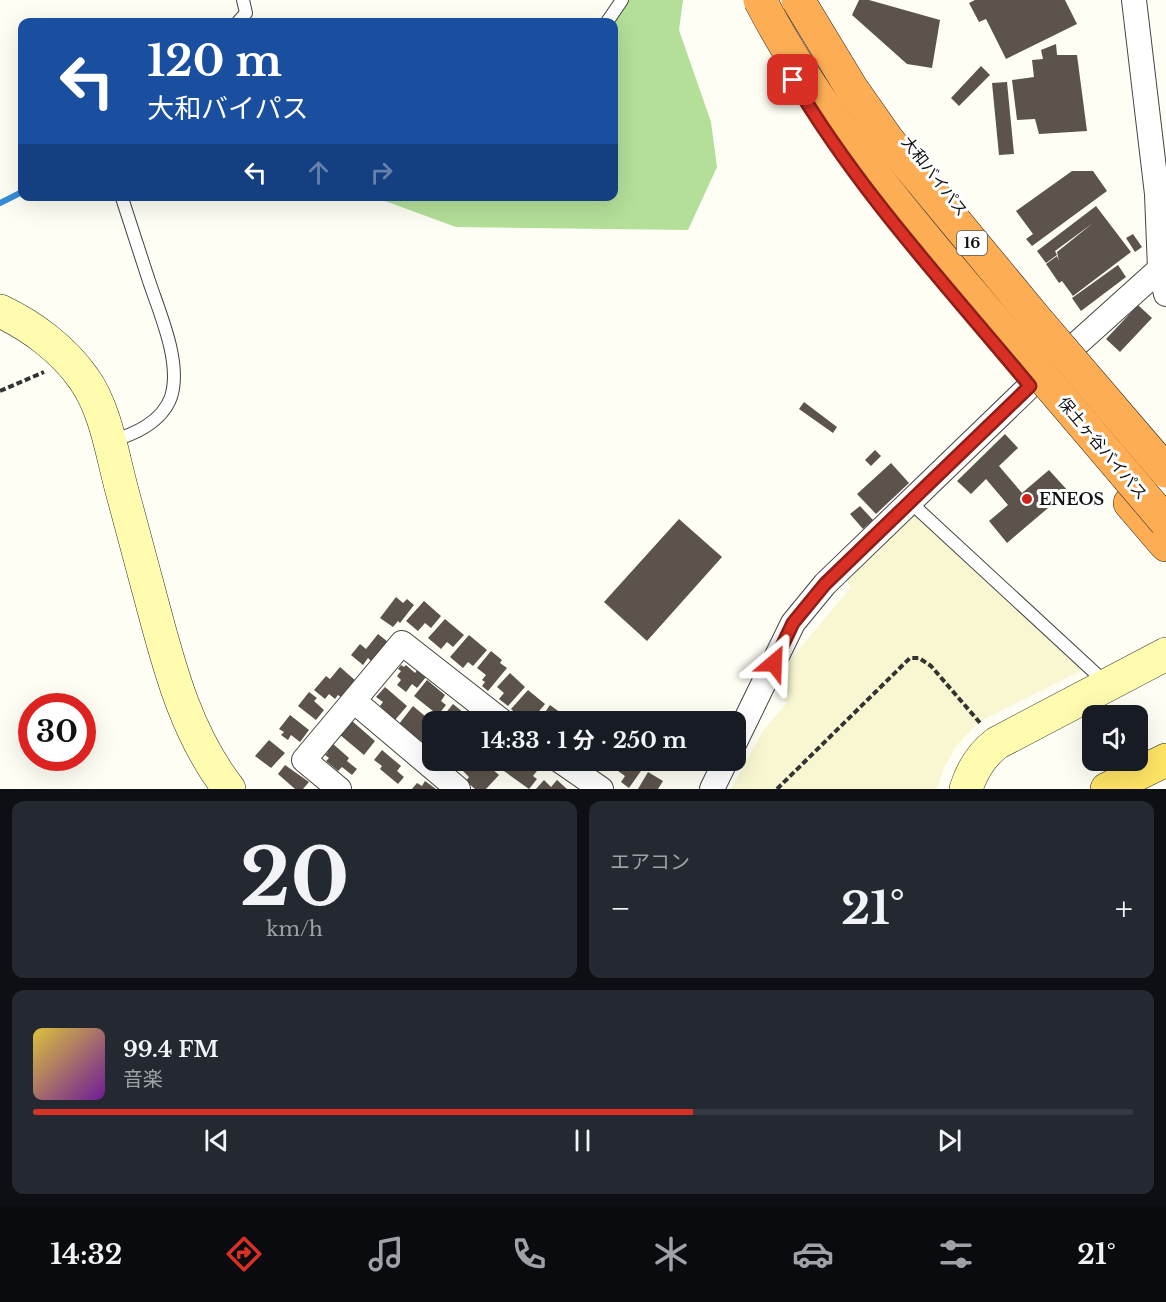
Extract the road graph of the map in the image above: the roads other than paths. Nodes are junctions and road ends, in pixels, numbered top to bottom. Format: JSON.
{"nodes":[{"id":1,"x":243,"y":0,"type":"edge"},
{"id":2,"x":622,"y":0,"type":"edge"},
{"id":3,"x":745,"y":0,"type":"edge"},
{"id":4,"x":760,"y":0,"type":"edge"},
{"id":5,"x":798,"y":0,"type":"edge"},
{"id":6,"x":813,"y":0,"type":"edge"},
{"id":7,"x":1134,"y":0,"type":"edge"},
{"id":8,"x":242,"y":18,"type":"edge"},
{"id":9,"x":610,"y":18,"type":"edge"},
{"id":10,"x":1161,"y":188,"type":"edge"},
{"id":11,"x":123,"y":201,"type":"edge"},
{"id":12,"x":1160,"y":269,"type":"junction"},
{"id":13,"x":1166,"y":294,"type":"edge"},
{"id":14,"x":0,"y":311,"type":"edge"},
{"id":15,"x":1075,"y":344,"type":"junction"},
{"id":16,"x":1030,"y":386,"type":"junction"},
{"id":17,"x":109,"y":442,"type":"junction"},
{"id":18,"x":1166,"y":451,"type":"edge"},
{"id":19,"x":1166,"y":471,"type":"edge"},
{"id":20,"x":910,"y":502,"type":"junction"},
{"id":21,"x":1166,"y":522,"type":"edge"},
{"id":22,"x":1166,"y":544,"type":"edge"},
{"id":23,"x":1166,"y":654,"type":"edge"},
{"id":24,"x":1107,"y":684,"type":"junction"},
{"id":25,"x":354,"y":700,"type":"junction"},
{"id":26,"x":489,"y":711,"type":"edge"},
{"id":27,"x":746,"y":719,"type":"edge"},
{"id":28,"x":1166,"y":760,"type":"edge"},
{"id":29,"x":575,"y":771,"type":"edge"},
{"id":30,"x":721,"y":771,"type":"edge"},
{"id":31,"x":229,"y":789,"type":"edge"},
{"id":32,"x":339,"y":789,"type":"edge"},
{"id":33,"x":458,"y":789,"type":"edge"},
{"id":34,"x":601,"y":789,"type":"edge"},
{"id":35,"x":712,"y":789,"type":"edge"},
{"id":36,"x":966,"y":789,"type":"edge"},
{"id":37,"x":1107,"y":789,"type":"edge"}],
"edges":[{"from":1,"to":8,"type":"lane"},
{"from":2,"to":9,"type":"lane"},
{"from":3,"to":16,"type":"highway"},
{"from":4,"to":21,"type":"highway","name":"保土ヶ谷バイパス","number":"16","bridge":true},
{"from":5,"to":19,"type":"highway","name":"保土ヶ谷バイパス","number":"16","bridge":true},
{"from":6,"to":15,"type":"highway","name":"大和バイパス","number":"16"},
{"from":7,"to":10,"type":"street"},
{"from":10,"to":12,"type":"street"},
{"from":11,"to":17,"type":"lane"},
{"from":12,"to":13,"type":"street"},
{"from":12,"to":15,"type":"street"},
{"from":14,"to":17,"type":"street"},
{"from":15,"to":16,"type":"street"},
{"from":15,"to":18,"type":"highway","name":"大和バイパス","number":"16"},
{"from":16,"to":20,"type":"street"},
{"from":16,"to":22,"type":"highway"},
{"from":17,"to":31,"type":"street"},
{"from":20,"to":24,"type":"lane"},
{"from":20,"to":27,"type":"street"},
{"from":23,"to":24,"type":"street"},
{"from":24,"to":36,"type":"street"},
{"from":25,"to":26,"type":"street"},
{"from":25,"to":32,"type":"street"},
{"from":25,"to":33,"type":"street"},
{"from":28,"to":37,"type":"main road"},
{"from":29,"to":34,"type":"street"},
{"from":30,"to":35,"type":"street"}]}
